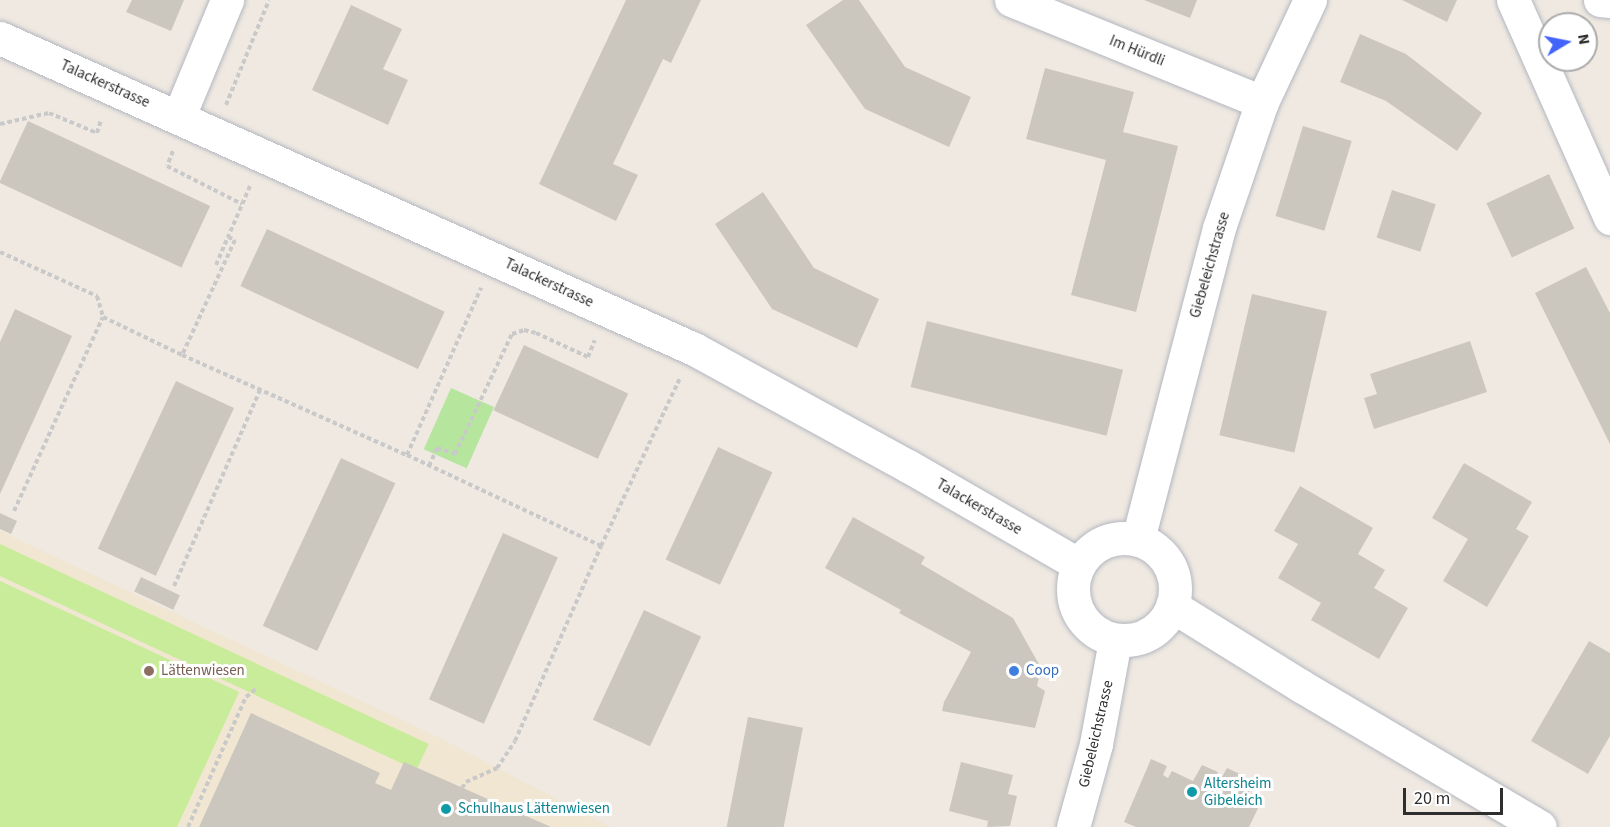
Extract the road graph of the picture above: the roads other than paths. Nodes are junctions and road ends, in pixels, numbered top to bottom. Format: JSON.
{"nodes":[{"id":1,"x":227,"y":0,"type":"edge"},
{"id":2,"x":1011,"y":0,"type":"edge"},
{"id":3,"x":1310,"y":0,"type":"edge"},
{"id":4,"x":1513,"y":0,"type":"edge"},
{"id":5,"x":1600,"y":0,"type":"edge"},
{"id":6,"x":1610,"y":1,"type":"edge"},
{"id":7,"x":0,"y":38,"type":"edge"},
{"id":8,"x":1262,"y":102,"type":"junction"},
{"id":9,"x":178,"y":129,"type":"junction"},
{"id":10,"x":1610,"y":218,"type":"edge"},
{"id":11,"x":1138,"y":539,"type":"junction"},
{"id":12,"x":1078,"y":564,"type":"junction"},
{"id":13,"x":1172,"y":606,"type":"junction"},
{"id":14,"x":1115,"y":640,"type":"junction"},
{"id":15,"x":1073,"y":827,"type":"edge"},
{"id":16,"x":1540,"y":827,"type":"edge"}],
"edges":[{"from":1,"to":9,"type":"street"},
{"from":2,"to":8,"type":"street","name":"Im Hürdli"},
{"from":3,"to":8,"type":"street","name":"Giebeleichstrasse"},
{"from":4,"to":10,"type":"street"},
{"from":5,"to":6,"type":"street"},
{"from":7,"to":9,"type":"street","name":"Talackerstrasse"},
{"from":8,"to":11,"type":"street","name":"Giebeleichstrasse"},
{"from":9,"to":12,"type":"street","name":"Talackerstrasse"},
{"from":11,"to":12,"type":"street"},
{"from":11,"to":13,"type":"street"},
{"from":12,"to":14,"type":"street"},
{"from":13,"to":14,"type":"street"},
{"from":13,"to":16,"type":"street"},
{"from":14,"to":15,"type":"street","name":"Giebeleichstrasse"}]}
